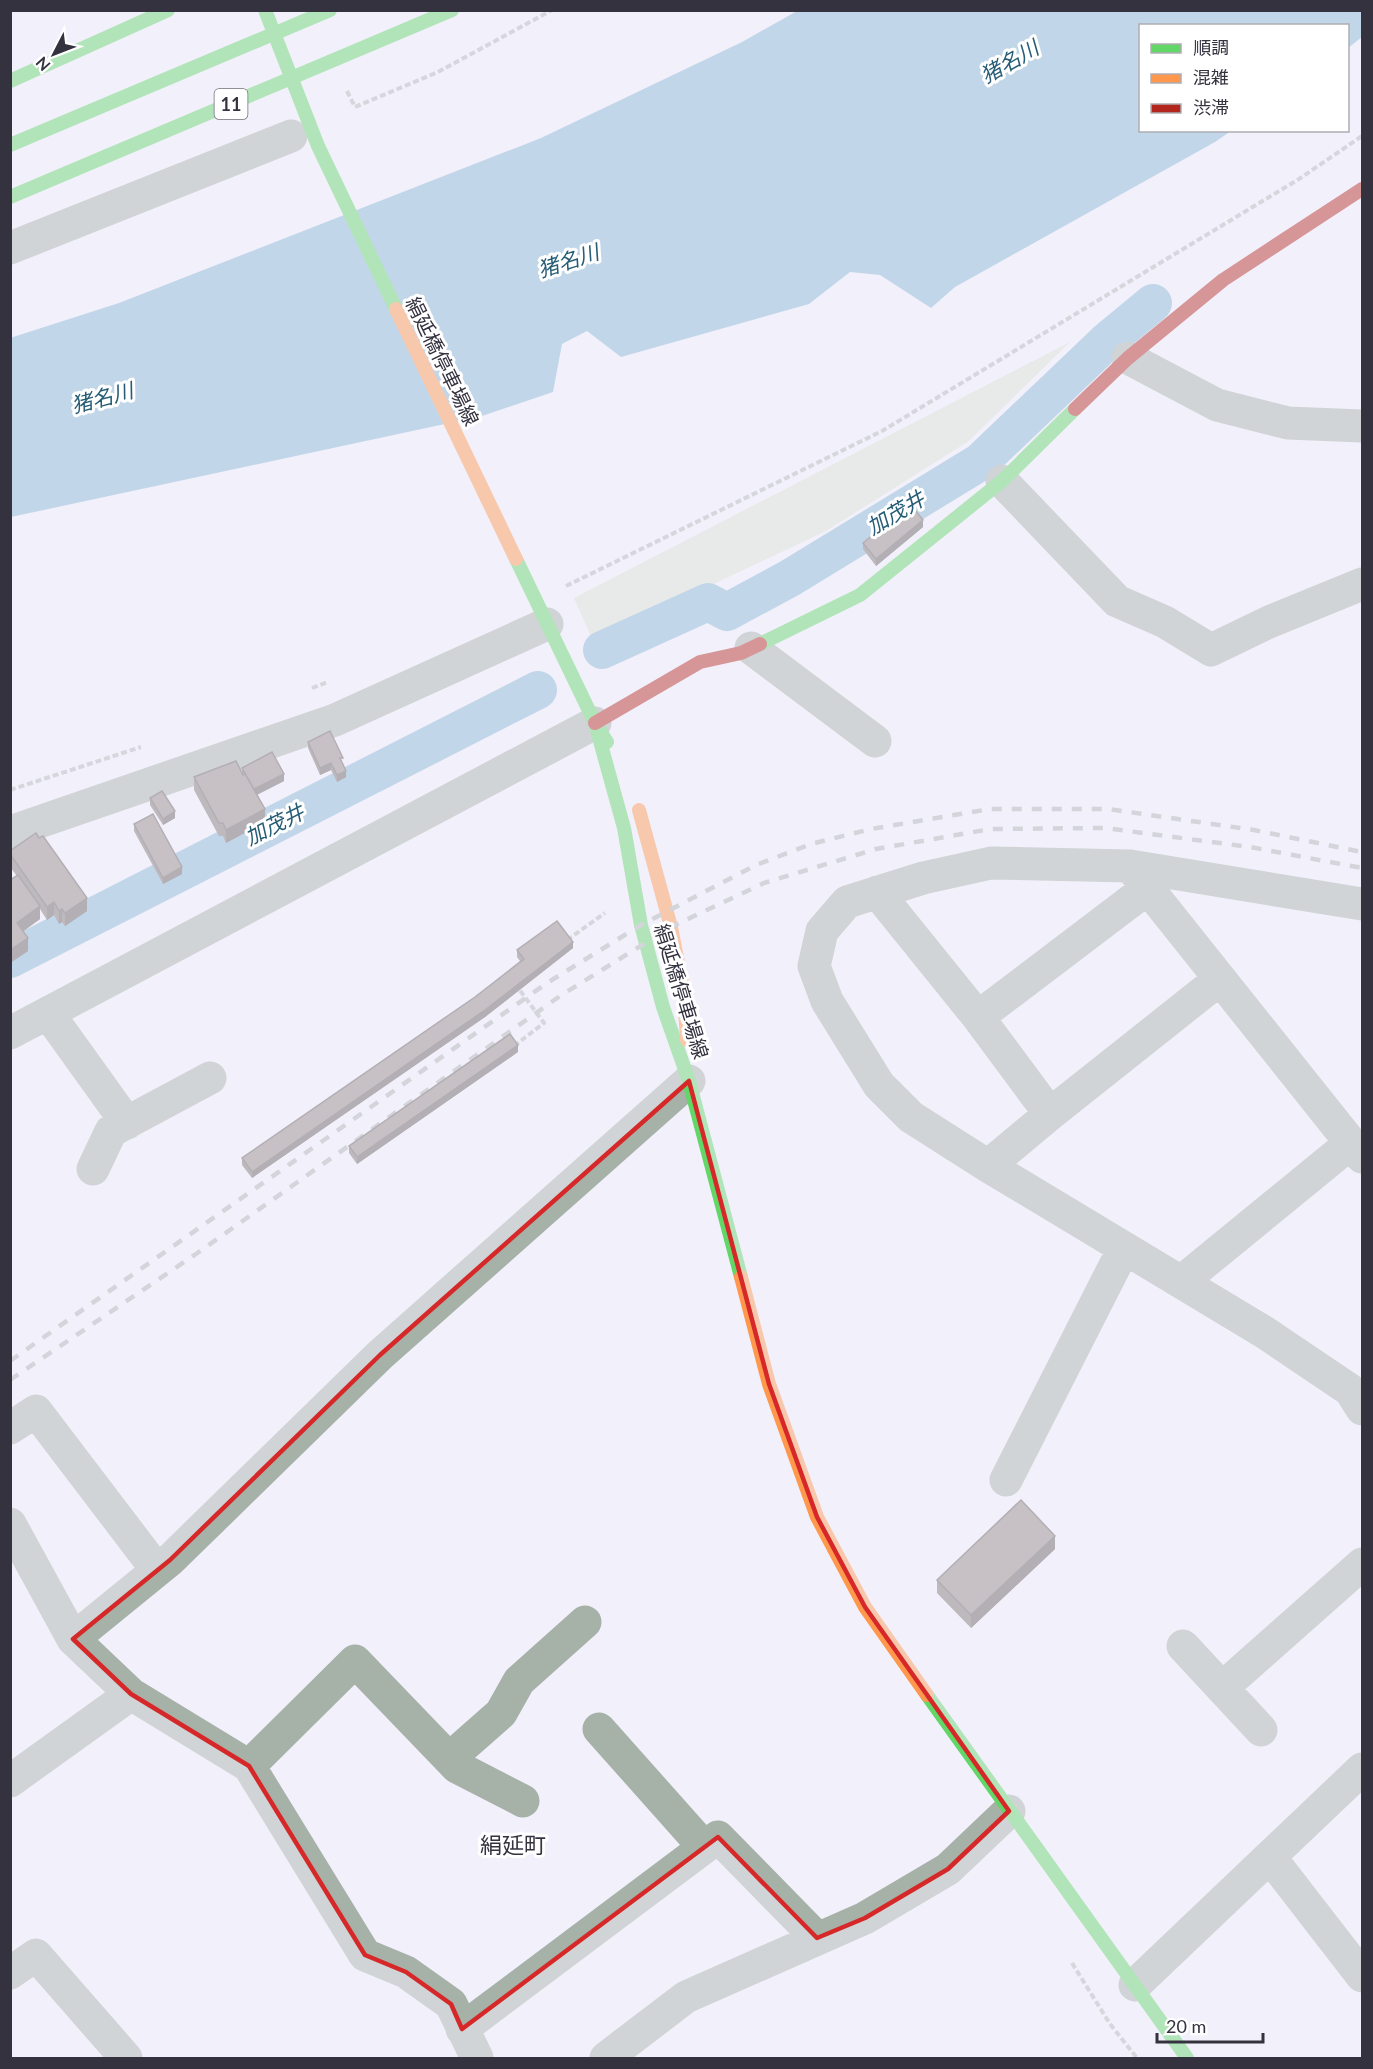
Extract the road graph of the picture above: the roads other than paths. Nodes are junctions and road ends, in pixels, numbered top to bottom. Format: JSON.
{"nodes":[{"id":1,"x":168,"y":10,"type":"edge"},
{"id":2,"x":265,"y":10,"type":"edge"},
{"id":3,"x":330,"y":10,"type":"edge"},
{"id":4,"x":452,"y":10,"type":"edge"},
{"id":5,"x":10,"y":81,"type":"edge"},
{"id":6,"x":305,"y":141,"type":"junction"},
{"id":7,"x":10,"y":145,"type":"edge"},
{"id":8,"x":1362,"y":189,"type":"edge"},
{"id":9,"x":10,"y":197,"type":"edge"},
{"id":10,"x":10,"y":248,"type":"edge"},
{"id":11,"x":1128,"y":358,"type":"junction"},
{"id":12,"x":1362,"y":426,"type":"edge"},
{"id":13,"x":1002,"y":482,"type":"junction"},
{"id":14,"x":1362,"y":584,"type":"edge"},
{"id":15,"x":547,"y":624,"type":"junction"},
{"id":16,"x":751,"y":648,"type":"junction"},
{"id":17,"x":595,"y":723,"type":"junction"},
{"id":18,"x":875,"y":741,"type":"dead end"},
{"id":19,"x":622,"y":768,"type":"dead end"},
{"id":20,"x":634,"y":798,"type":"dead end"},
{"id":21,"x":10,"y":832,"type":"edge"},
{"id":22,"x":1139,"y":877,"type":"junction"},
{"id":23,"x":877,"y":892,"type":"junction"},
{"id":24,"x":1362,"y":904,"type":"edge"},
{"id":25,"x":1220,"y":979,"type":"junction"},
{"id":26,"x":48,"y":1013,"type":"junction"},
{"id":27,"x":978,"y":1017,"type":"junction"},
{"id":28,"x":10,"y":1033,"type":"edge"},
{"id":29,"x":210,"y":1078,"type":"dead end"},
{"id":30,"x":689,"y":1081,"type":"junction"},
{"id":31,"x":1050,"y":1114,"type":"junction"},
{"id":32,"x":127,"y":1123,"type":"junction"},
{"id":33,"x":1357,"y":1150,"type":"edge"},
{"id":34,"x":988,"y":1166,"type":"junction"},
{"id":35,"x":93,"y":1169,"type":"dead end"},
{"id":36,"x":1124,"y":1248,"type":"junction"},
{"id":37,"x":1181,"y":1282,"type":"junction"},
{"id":38,"x":1362,"y":1408,"type":"edge"},
{"id":39,"x":10,"y":1428,"type":"edge"},
{"id":40,"x":1006,"y":1480,"type":"dead end"},
{"id":41,"x":10,"y":1524,"type":"edge"},
{"id":42,"x":1362,"y":1564,"type":"edge"},
{"id":43,"x":157,"y":1570,"type":"junction"},
{"id":44,"x":585,"y":1622,"type":"dead end"},
{"id":45,"x":73,"y":1639,"type":"junction"},
{"id":46,"x":1183,"y":1646,"type":"dead end"},
{"id":47,"x":1222,"y":1688,"type":"junction"},
{"id":48,"x":131,"y":1694,"type":"junction"},
{"id":49,"x":599,"y":1729,"type":"dead end"},
{"id":50,"x":1261,"y":1730,"type":"dead end"},
{"id":51,"x":450,"y":1758,"type":"junction"},
{"id":52,"x":249,"y":1766,"type":"junction"},
{"id":53,"x":1362,"y":1768,"type":"edge"},
{"id":54,"x":10,"y":1780,"type":"edge"},
{"id":55,"x":523,"y":1801,"type":"dead end"},
{"id":56,"x":1009,"y":1811,"type":"junction"},
{"id":57,"x":704,"y":1847,"type":"junction"},
{"id":58,"x":1270,"y":1857,"type":"junction"},
{"id":59,"x":818,"y":1938,"type":"junction"},
{"id":60,"x":10,"y":1973,"type":"edge"},
{"id":61,"x":1362,"y":1976,"type":"edge"},
{"id":62,"x":1135,"y":1985,"type":"junction"},
{"id":63,"x":472,"y":2051,"type":"edge"},
{"id":64,"x":126,"y":2058,"type":"edge"},
{"id":65,"x":606,"y":2058,"type":"edge"},
{"id":66,"x":1187,"y":2058,"type":"edge"}],
"edges":[{"from":1,"to":5,"type":"main road"},
{"from":2,"to":6,"type":"main road","name":"絹延橋停車場線"},
{"from":3,"to":7,"type":"main road","number":"11"},
{"from":4,"to":9,"type":"main road","number":"11"},
{"from":6,"to":10,"type":"street"},
{"from":6,"to":15,"type":"main road","name":"絹延橋停車場線"},
{"from":8,"to":11,"type":"main road"},
{"from":11,"to":12,"type":"street"},
{"from":11,"to":13,"type":"main road"},
{"from":13,"to":14,"type":"street"},
{"from":13,"to":16,"type":"main road"},
{"from":15,"to":17,"type":"main road","name":"絹延橋停車場線"},
{"from":15,"to":21,"type":"street"},
{"from":16,"to":17,"type":"main road"},
{"from":16,"to":18,"type":"street"},
{"from":17,"to":19,"type":"main road","name":"絹延橋停車場線"},
{"from":17,"to":26,"type":"street"},
{"from":17,"to":30,"type":"main road","name":"絹延橋停車場線"},
{"from":20,"to":30,"type":"main road","name":"絹延橋停車場線"},
{"from":22,"to":23,"type":"street"},
{"from":22,"to":24,"type":"street"},
{"from":22,"to":25,"type":"street"},
{"from":22,"to":27,"type":"street"},
{"from":23,"to":27,"type":"street"},
{"from":23,"to":34,"type":"street"},
{"from":25,"to":31,"type":"street"},
{"from":25,"to":33,"type":"street"},
{"from":26,"to":28,"type":"street"},
{"from":26,"to":32,"type":"street"},
{"from":27,"to":31,"type":"street"},
{"from":29,"to":32,"type":"street"},
{"from":30,"to":43,"type":"street"},
{"from":30,"to":56,"type":"main road"},
{"from":31,"to":34,"type":"street"},
{"from":32,"to":35,"type":"street"},
{"from":33,"to":37,"type":"street"},
{"from":34,"to":36,"type":"street"},
{"from":36,"to":37,"type":"street"},
{"from":36,"to":40,"type":"street"},
{"from":37,"to":38,"type":"street"},
{"from":39,"to":43,"type":"street"},
{"from":41,"to":45,"type":"street"},
{"from":42,"to":47,"type":"street"},
{"from":43,"to":45,"type":"street"},
{"from":44,"to":51,"type":"street"},
{"from":45,"to":48,"type":"street"},
{"from":46,"to":47,"type":"street"},
{"from":47,"to":50,"type":"street"},
{"from":48,"to":52,"type":"street"},
{"from":48,"to":54,"type":"street"},
{"from":49,"to":57,"type":"street"},
{"from":51,"to":52,"type":"street"},
{"from":51,"to":55,"type":"street"},
{"from":52,"to":63,"type":"street"},
{"from":53,"to":58,"type":"street"},
{"from":56,"to":59,"type":"street"},
{"from":56,"to":62,"type":"main road"},
{"from":57,"to":59,"type":"street"},
{"from":57,"to":63,"type":"street"},
{"from":58,"to":61,"type":"street"},
{"from":58,"to":62,"type":"street"},
{"from":59,"to":65,"type":"street"},
{"from":60,"to":64,"type":"street"},
{"from":62,"to":66,"type":"main road"}]}
